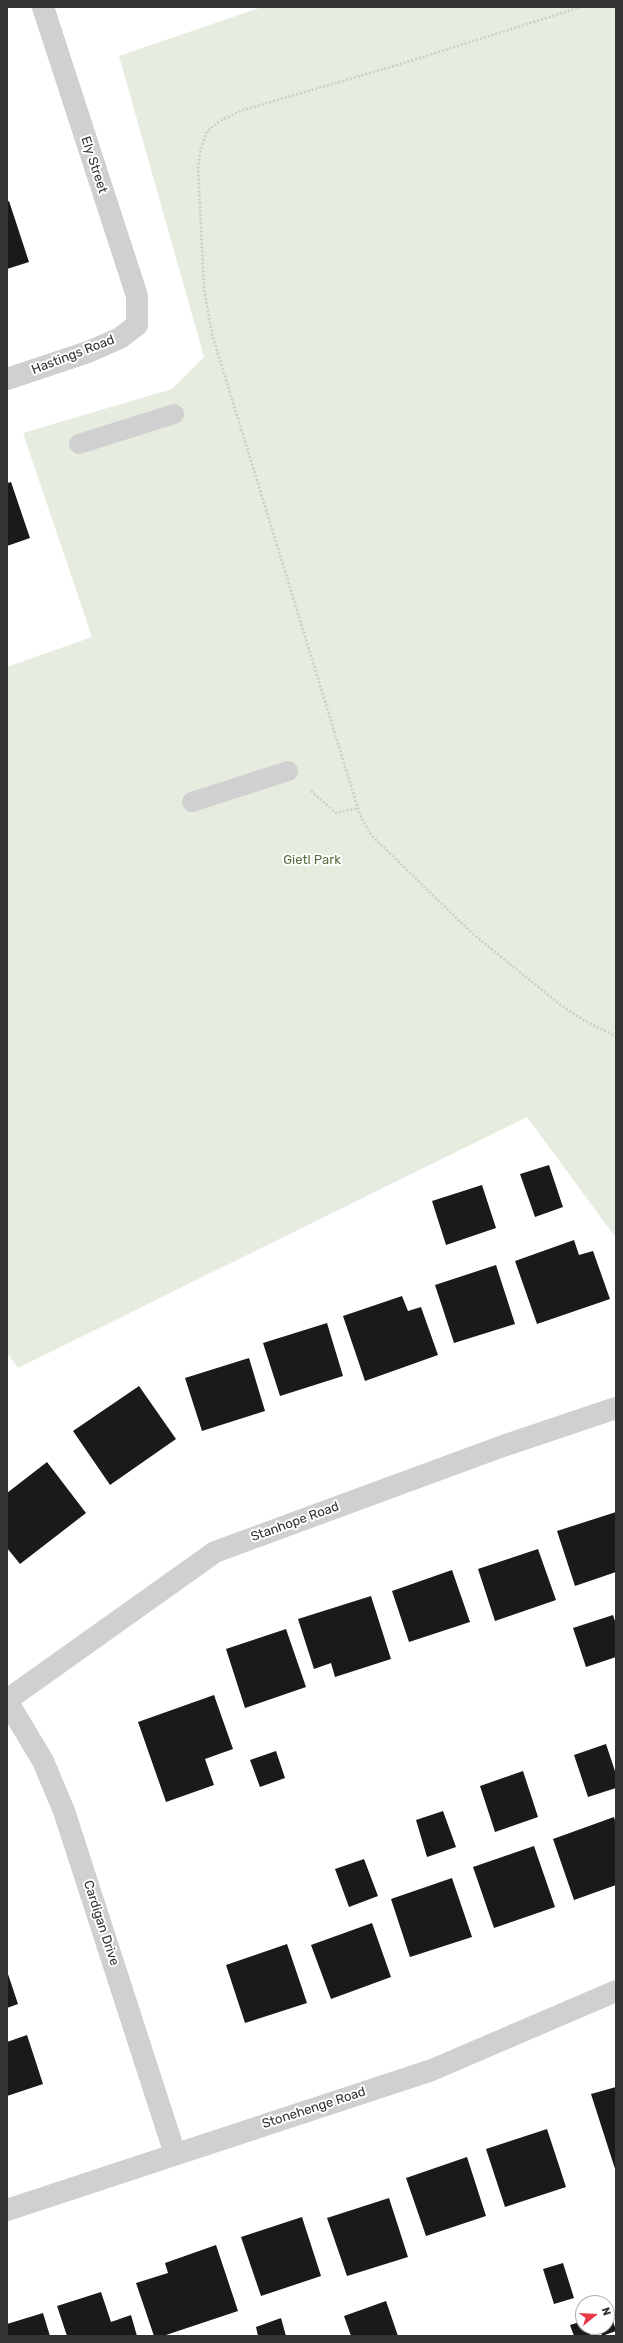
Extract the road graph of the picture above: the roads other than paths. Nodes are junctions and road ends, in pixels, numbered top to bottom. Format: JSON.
{"nodes":[{"id":1,"x":43,"y":7,"type":"edge"},
{"id":2,"x":137,"y":325,"type":"joint"},
{"id":3,"x":7,"y":379,"type":"edge"},
{"id":4,"x":174,"y":414,"type":"dead end"},
{"id":5,"x":79,"y":444,"type":"dead end"},
{"id":6,"x":288,"y":771,"type":"road end"},
{"id":7,"x":192,"y":802,"type":"dead end"},
{"id":8,"x":616,"y":1408,"type":"edge"},
{"id":9,"x":7,"y":1701,"type":"edge"},
{"id":10,"x":616,"y":1992,"type":"edge"},
{"id":11,"x":175,"y":2154,"type":"junction"},
{"id":12,"x":7,"y":2210,"type":"edge"}],
"edges":[{"from":1,"to":2,"type":"street","name":"Ely Street"},
{"from":2,"to":3,"type":"street","name":"Hastings Road"},
{"from":4,"to":5,"type":"lane"},
{"from":6,"to":7,"type":"lane"},
{"from":8,"to":9,"type":"street","name":"Stanhope Road"},
{"from":9,"to":11,"type":"street","name":"Cardigan Drive"},
{"from":10,"to":11,"type":"street","name":"Stonehenge Road"},
{"from":11,"to":12,"type":"street","name":"Stonehenge Road"}]}
